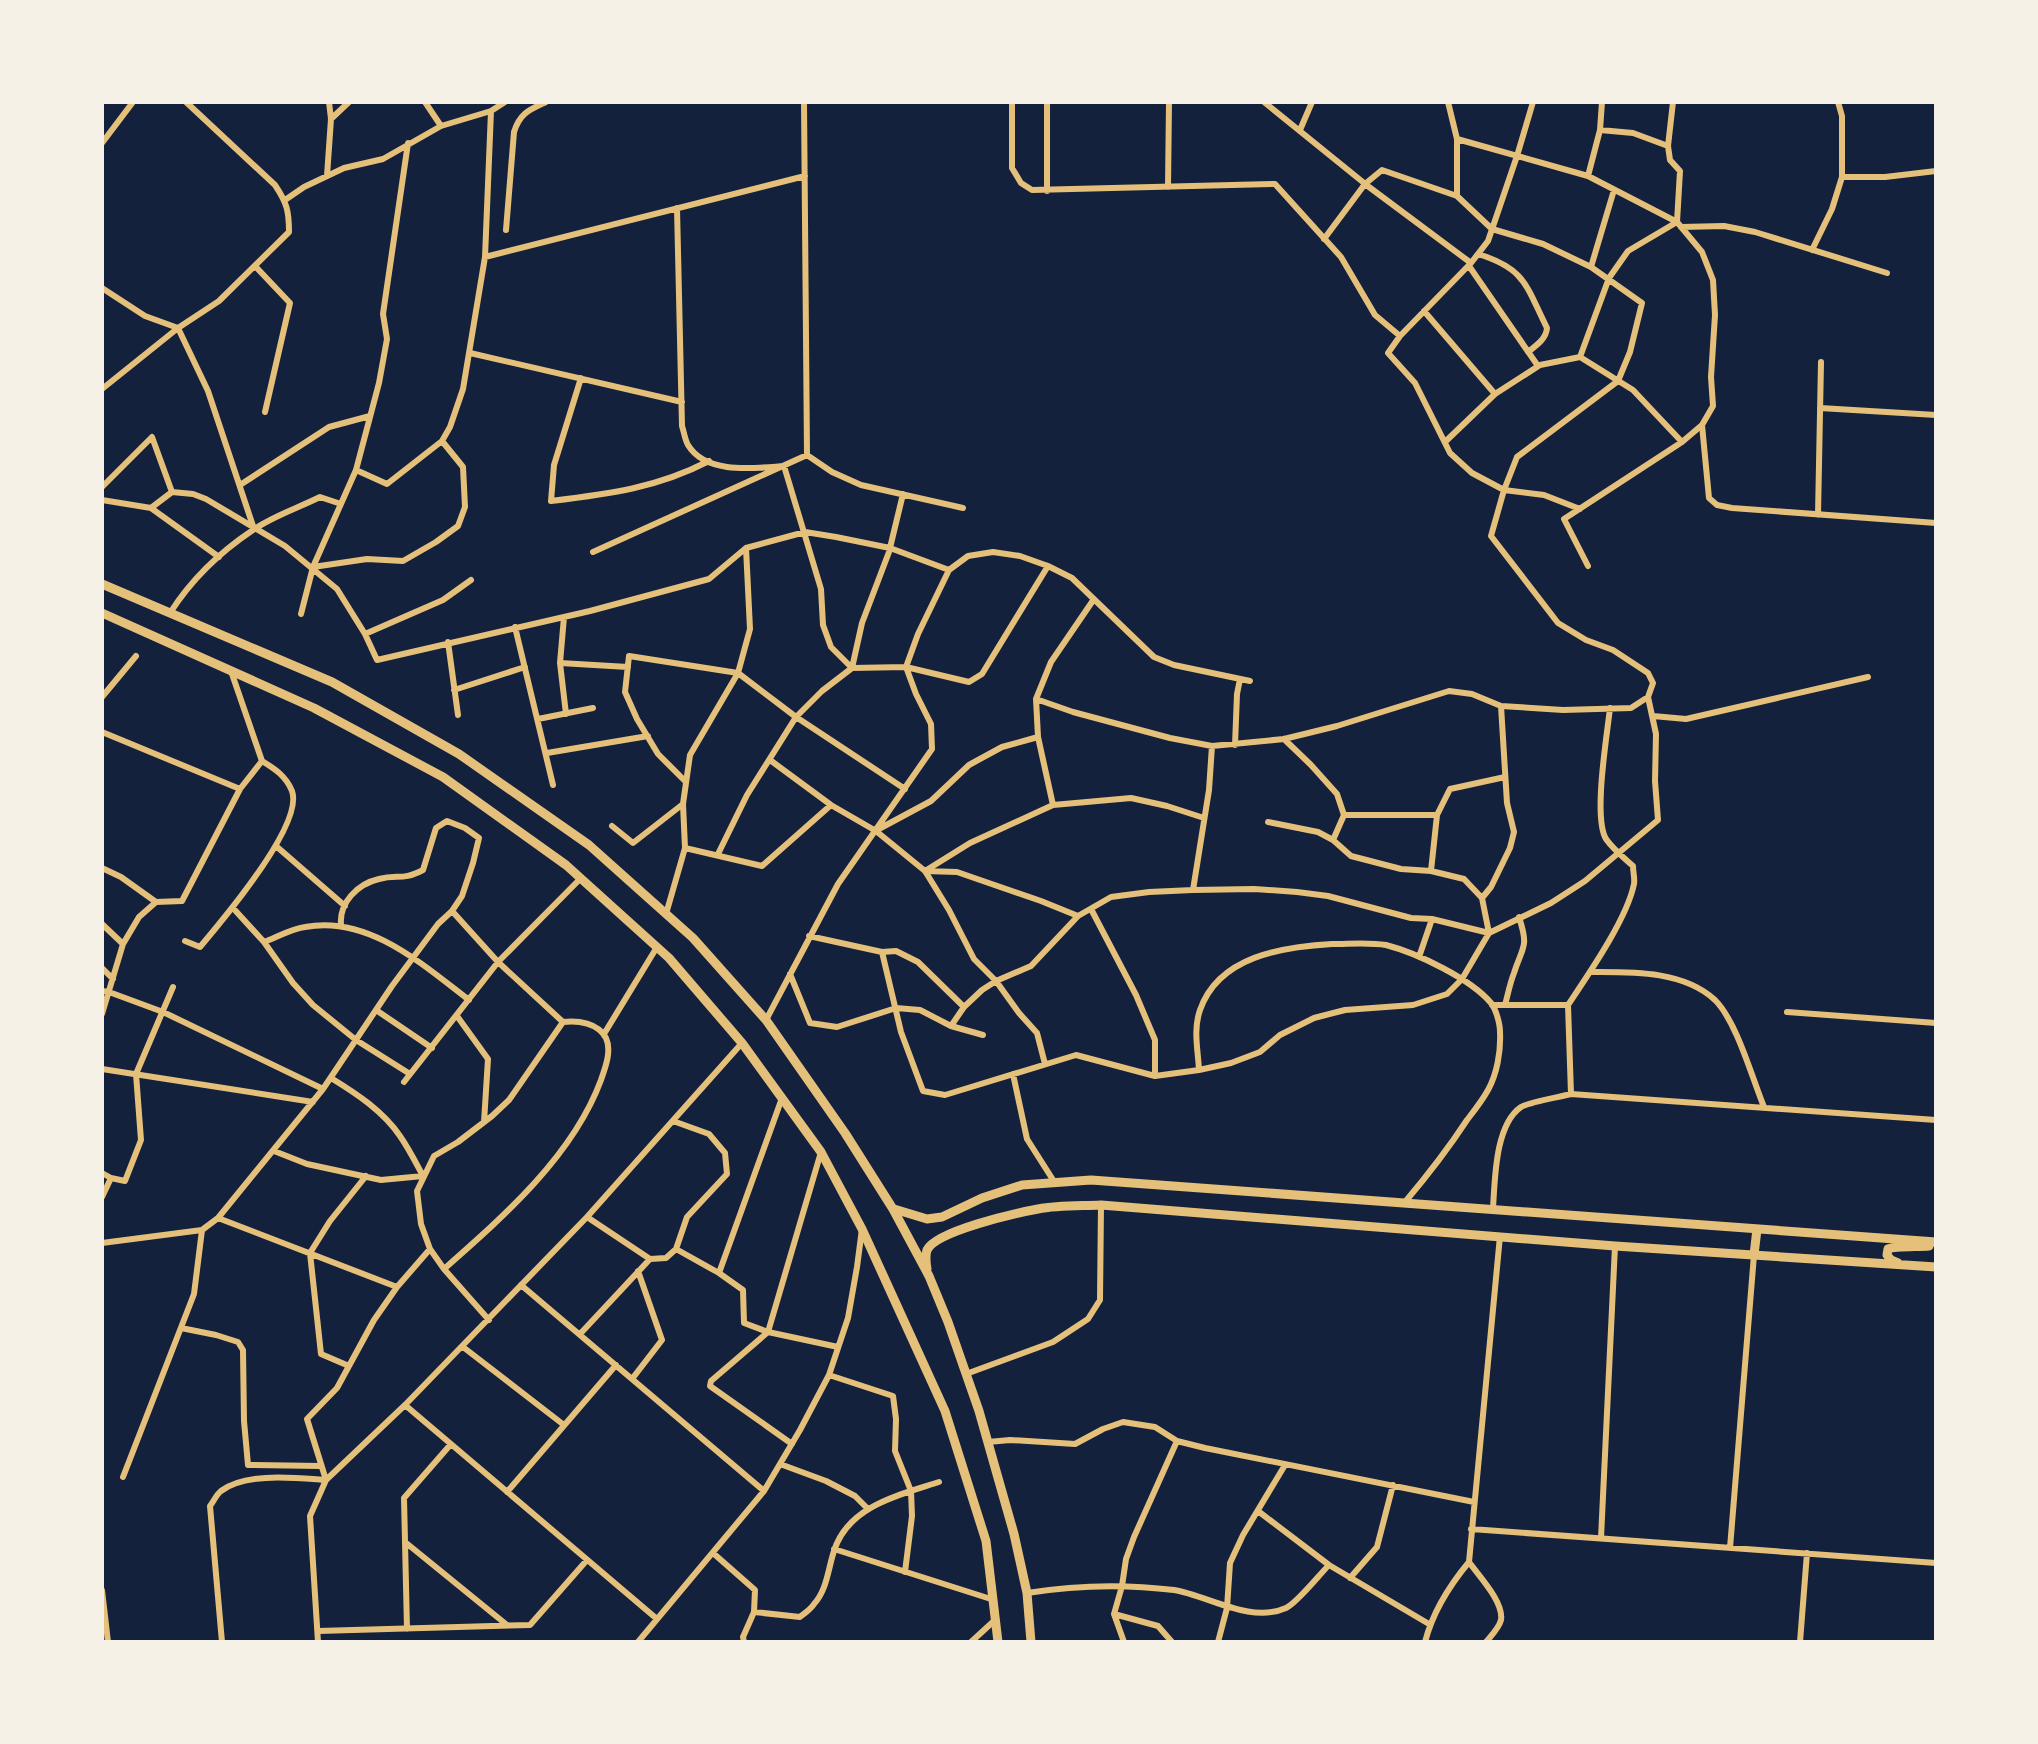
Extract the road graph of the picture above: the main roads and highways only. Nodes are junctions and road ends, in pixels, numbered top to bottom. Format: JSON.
{"nodes":[{"id":1,"x":102,"y":584,"type":"edge"},
{"id":2,"x":102,"y":613,"type":"edge"},
{"id":3,"x":893,"y":1209,"type":"junction"},
{"id":4,"x":1757,"y":1229,"type":"junction"},
{"id":5,"x":1936,"y":1244,"type":"edge"},
{"id":6,"x":1754,"y":1255,"type":"junction"},
{"id":7,"x":1903,"y":1265,"type":"junction"},
{"id":8,"x":1936,"y":1267,"type":"edge"},
{"id":9,"x":929,"y":1276,"type":"junction"},
{"id":10,"x":998,"y":1642,"type":"edge"},
{"id":11,"x":1031,"y":1642,"type":"edge"}],
"edges":[{"from":1,"to":3,"type":"main road"},
{"from":2,"to":10,"type":"main road"},
{"from":3,"to":4,"type":"main road"},
{"from":3,"to":9,"type":"main road"},
{"from":4,"to":5,"type":"main road"},
{"from":4,"to":6,"type":"main road"},
{"from":5,"to":7,"type":"main road"},
{"from":6,"to":7,"type":"main road"},
{"from":6,"to":9,"type":"main road"},
{"from":7,"to":8,"type":"main road"},
{"from":9,"to":11,"type":"main road"}]}
